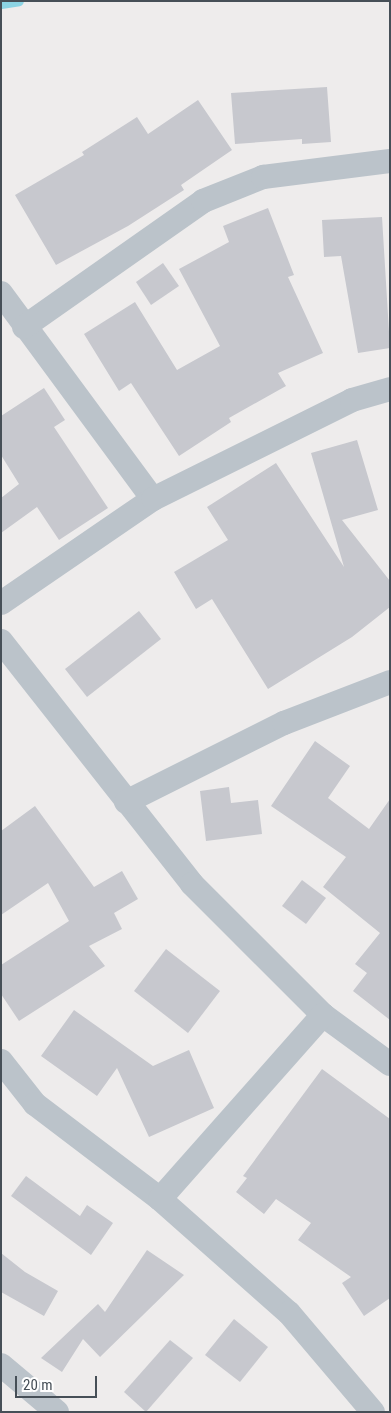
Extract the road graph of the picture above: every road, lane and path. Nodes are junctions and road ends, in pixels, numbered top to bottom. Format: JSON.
{"nodes":[{"id":1,"x":390,"y":161,"type":"edge"},
{"id":2,"x":1,"y":293,"type":"edge"},
{"id":3,"x":24,"y":327,"type":"junction"},
{"id":4,"x":390,"y":389,"type":"edge"},
{"id":5,"x":153,"y":499,"type":"junction"},
{"id":6,"x":1,"y":603,"type":"edge"},
{"id":7,"x":1,"y":641,"type":"edge"},
{"id":8,"x":390,"y":682,"type":"edge"},
{"id":9,"x":126,"y":802,"type":"junction"},
{"id":10,"x":323,"y":1015,"type":"junction"},
{"id":11,"x":1,"y":1061,"type":"edge"},
{"id":12,"x":390,"y":1064,"type":"edge"},
{"id":13,"x":160,"y":1199,"type":"junction"},
{"id":14,"x":1,"y":1365,"type":"edge"},
{"id":15,"x":57,"y":1412,"type":"edge"},
{"id":16,"x":373,"y":1412,"type":"edge"}],
"edges":[{"from":1,"to":3,"type":"street"},
{"from":2,"to":3,"type":"street"},
{"from":3,"to":5,"type":"street"},
{"from":4,"to":5,"type":"street"},
{"from":5,"to":6,"type":"street"},
{"from":7,"to":9,"type":"street"},
{"from":8,"to":9,"type":"street"},
{"from":9,"to":10,"type":"street"},
{"from":10,"to":12,"type":"street"},
{"from":10,"to":13,"type":"street"},
{"from":11,"to":13,"type":"street"},
{"from":13,"to":16,"type":"street"},
{"from":14,"to":15,"type":"street"}]}
